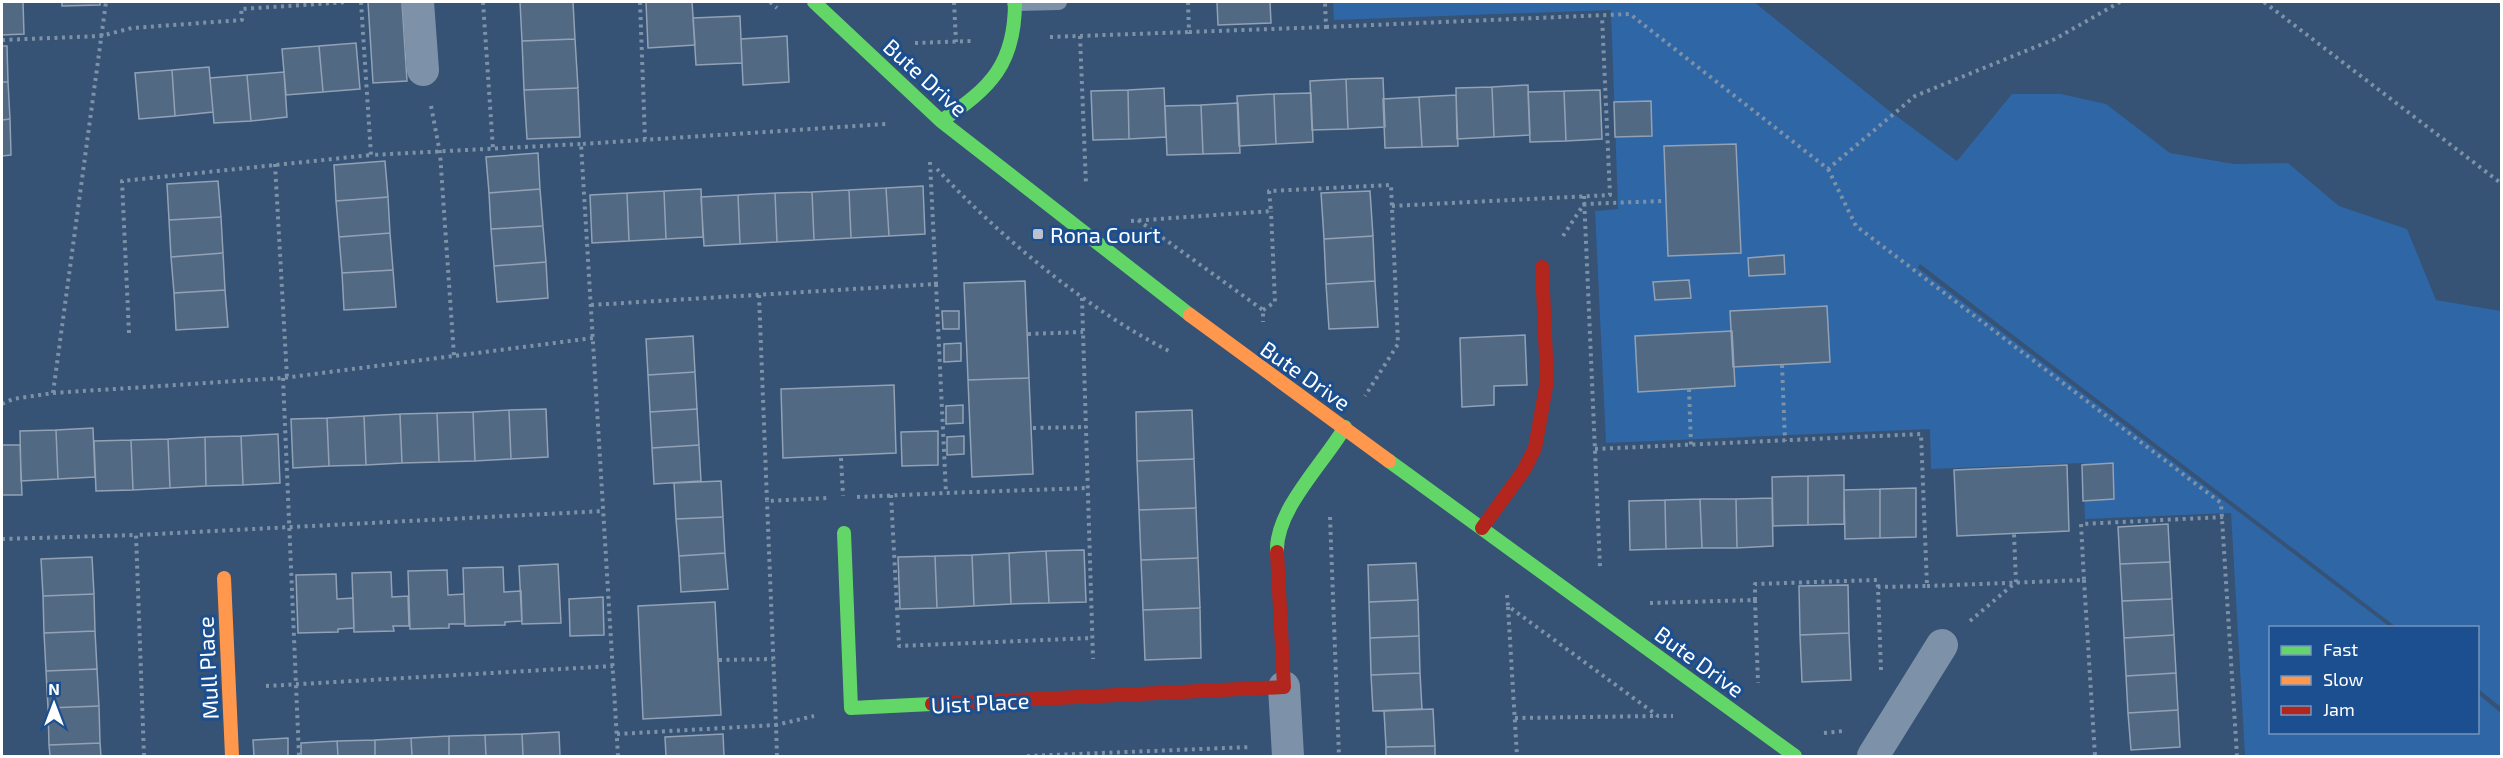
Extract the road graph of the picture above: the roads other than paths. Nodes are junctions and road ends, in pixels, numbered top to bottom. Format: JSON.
{"nodes":[{"id":1,"x":418,"y":2,"type":"edge"},
{"id":2,"x":814,"y":2,"type":"edge"},
{"id":3,"x":1015,"y":2,"type":"edge"},
{"id":4,"x":1059,"y":2,"type":"edge"},
{"id":5,"x":423,"y":70,"type":"road end"},
{"id":6,"x":941,"y":121,"type":"junction"},
{"id":7,"x":1542,"y":267,"type":"road end"},
{"id":8,"x":1345,"y":428,"type":"junction"},
{"id":9,"x":1482,"y":528,"type":"junction"},
{"id":10,"x":844,"y":532,"type":"dead end"},
{"id":11,"x":224,"y":578,"type":"dead end"},
{"id":12,"x":1942,"y":645,"type":"road end"},
{"id":13,"x":1284,"y":687,"type":"junction"},
{"id":14,"x":232,"y":756,"type":"edge"},
{"id":15,"x":1288,"y":756,"type":"edge"},
{"id":16,"x":1795,"y":756,"type":"edge"},
{"id":17,"x":1873,"y":756,"type":"edge"}],
"edges":[{"from":1,"to":5,"type":"street"},
{"from":2,"to":6,"type":"street","name":"Bute Drive"},
{"from":3,"to":4,"type":"lane"},
{"from":3,"to":6,"type":"street"},
{"from":6,"to":8,"type":"street","name":"Bute Drive"},
{"from":7,"to":9,"type":"street"},
{"from":8,"to":9,"type":"street","name":"Bute Drive"},
{"from":8,"to":13,"type":"street"},
{"from":9,"to":16,"type":"street","name":"Bute Drive"},
{"from":10,"to":13,"type":"street","name":"Uist Place"},
{"from":11,"to":14,"type":"street","name":"Mull Place"},
{"from":12,"to":17,"type":"street"},
{"from":13,"to":15,"type":"street"}]}
